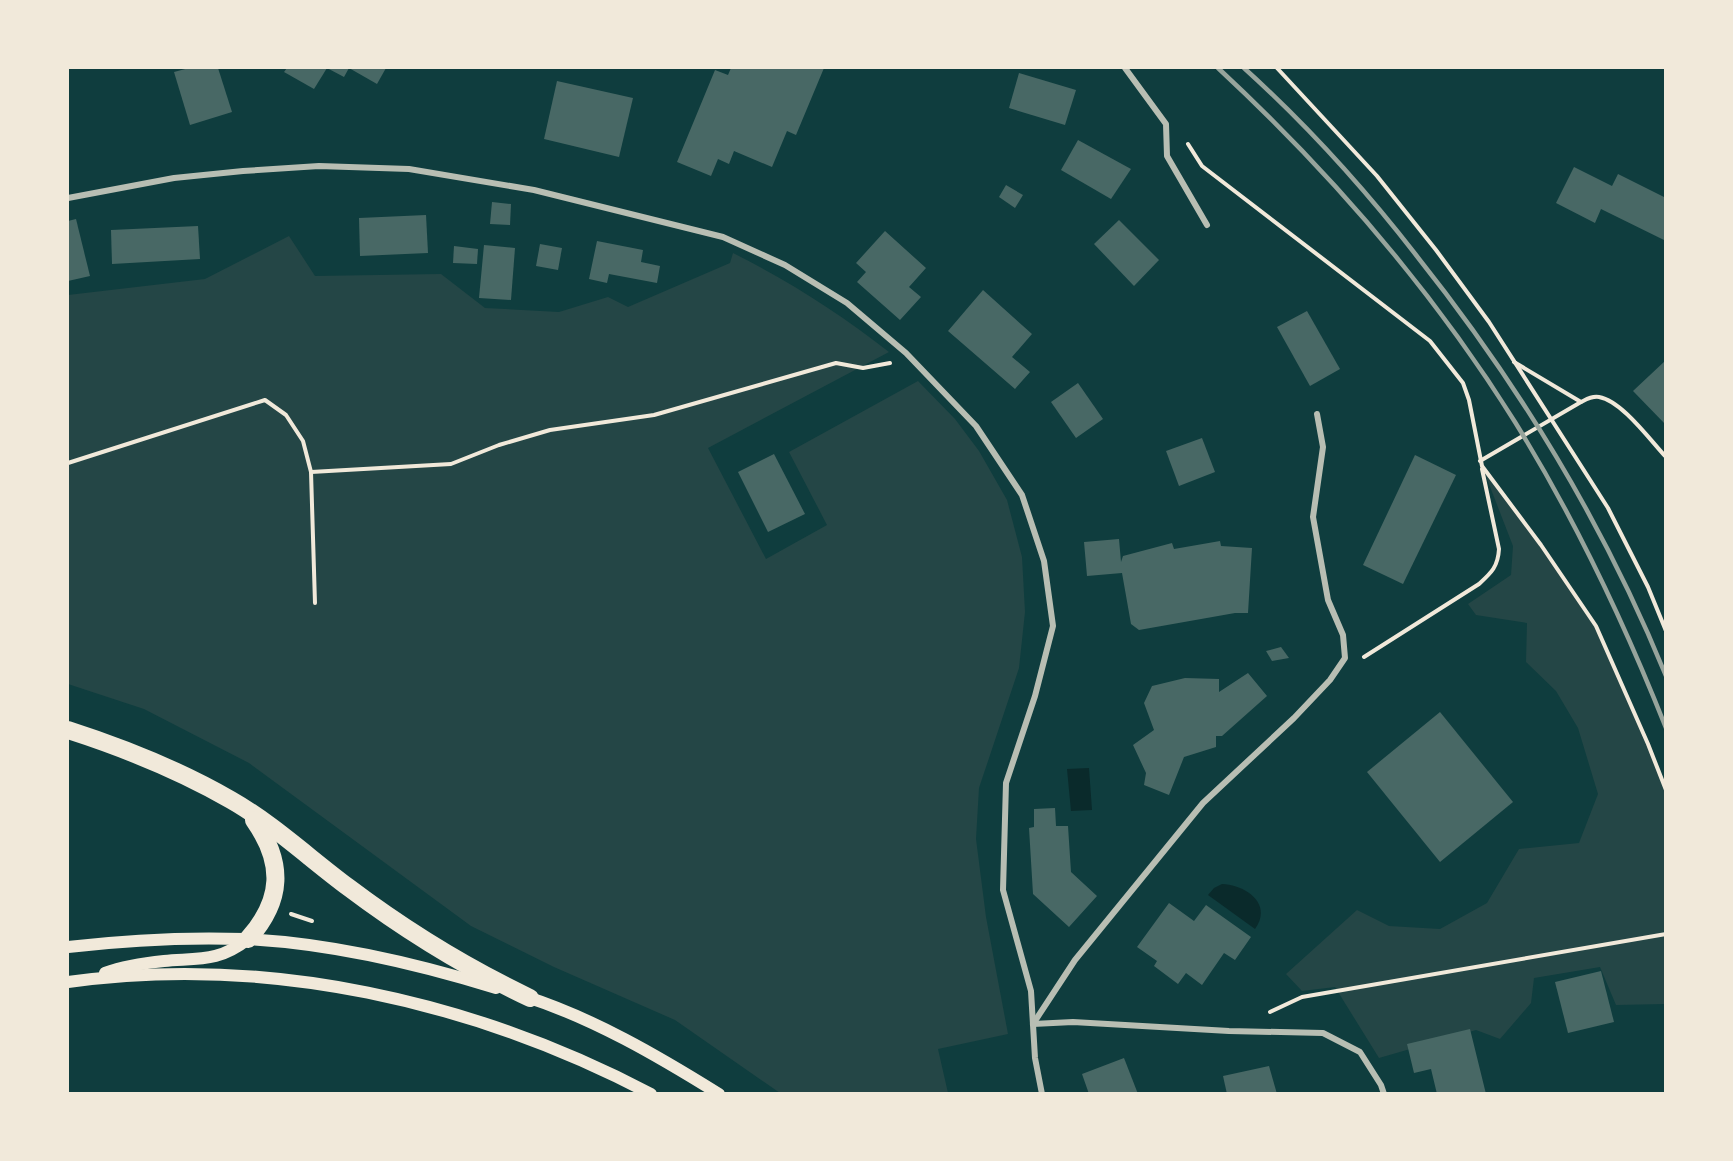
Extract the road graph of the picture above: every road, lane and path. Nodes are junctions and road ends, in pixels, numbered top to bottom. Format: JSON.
{"nodes":[{"id":1,"x":1125,"y":68,"type":"edge"},
{"id":2,"x":1277,"y":68,"type":"edge"},
{"id":3,"x":1186,"y":136,"type":"dead end"},
{"id":4,"x":68,"y":198,"type":"edge"},
{"id":5,"x":1206,"y":225,"type":"dead end"},
{"id":6,"x":1512,"y":361,"type":"junction"},
{"id":7,"x":894,"y":363,"type":"dead end"},
{"id":8,"x":1581,"y":402,"type":"junction"},
{"id":9,"x":1317,"y":414,"type":"dead end"},
{"id":10,"x":1665,"y":457,"type":"edge"},
{"id":11,"x":68,"y":463,"type":"edge"},
{"id":12,"x":1481,"y":463,"type":"junction"},
{"id":13,"x":311,"y":472,"type":"junction"},
{"id":14,"x":315,"y":603,"type":"dead end"},
{"id":15,"x":1665,"y":631,"type":"edge"},
{"id":16,"x":1330,"y":680,"type":"junction"},
{"id":17,"x":68,"y":730,"type":"edge"},
{"id":18,"x":1665,"y":790,"type":"edge"},
{"id":19,"x":232,"y":801,"type":"junction"},
{"id":20,"x":1665,"y":929,"type":"edge"},
{"id":21,"x":1663,"y":934,"type":"edge"},
{"id":22,"x":248,"y":939,"type":"junction"},
{"id":23,"x":68,"y":947,"type":"edge"},
{"id":24,"x":87,"y":979,"type":"junction"},
{"id":25,"x":68,"y":982,"type":"edge"},
{"id":26,"x":530,"y":998,"type":"junction"},
{"id":27,"x":1264,"y":1015,"type":"dead end"},
{"id":28,"x":1033,"y":1024,"type":"junction"},
{"id":29,"x":651,"y":1094,"type":"edge"},
{"id":30,"x":719,"y":1094,"type":"edge"},
{"id":31,"x":1042,"y":1094,"type":"edge"},
{"id":32,"x":1384,"y":1094,"type":"edge"}],
"edges":[{"from":1,"to":5,"type":"street"},
{"from":2,"to":6,"type":"path"},
{"from":3,"to":12,"type":"path"},
{"from":4,"to":28,"type":"street"},
{"from":6,"to":8,"type":"path"},
{"from":6,"to":15,"type":"path"},
{"from":7,"to":13,"type":"path"},
{"from":8,"to":10,"type":"path"},
{"from":8,"to":12,"type":"path"},
{"from":9,"to":16,"type":"street"},
{"from":11,"to":13,"type":"path"},
{"from":12,"to":16,"type":"path"},
{"from":12,"to":18,"type":"path"},
{"from":13,"to":14,"type":"path"},
{"from":16,"to":28,"type":"street"},
{"from":17,"to":19,"type":"highway"},
{"from":19,"to":22,"type":"highway"},
{"from":19,"to":26,"type":"highway"},
{"from":20,"to":21,"type":"path"},
{"from":21,"to":27,"type":"path"},
{"from":22,"to":23,"type":"main road"},
{"from":22,"to":24,"type":"main road"},
{"from":22,"to":26,"type":"main road"},
{"from":24,"to":25,"type":"main road"},
{"from":24,"to":29,"type":"main road"},
{"from":26,"to":30,"type":"main road"},
{"from":28,"to":31,"type":"street"},
{"from":28,"to":32,"type":"street"}]}
